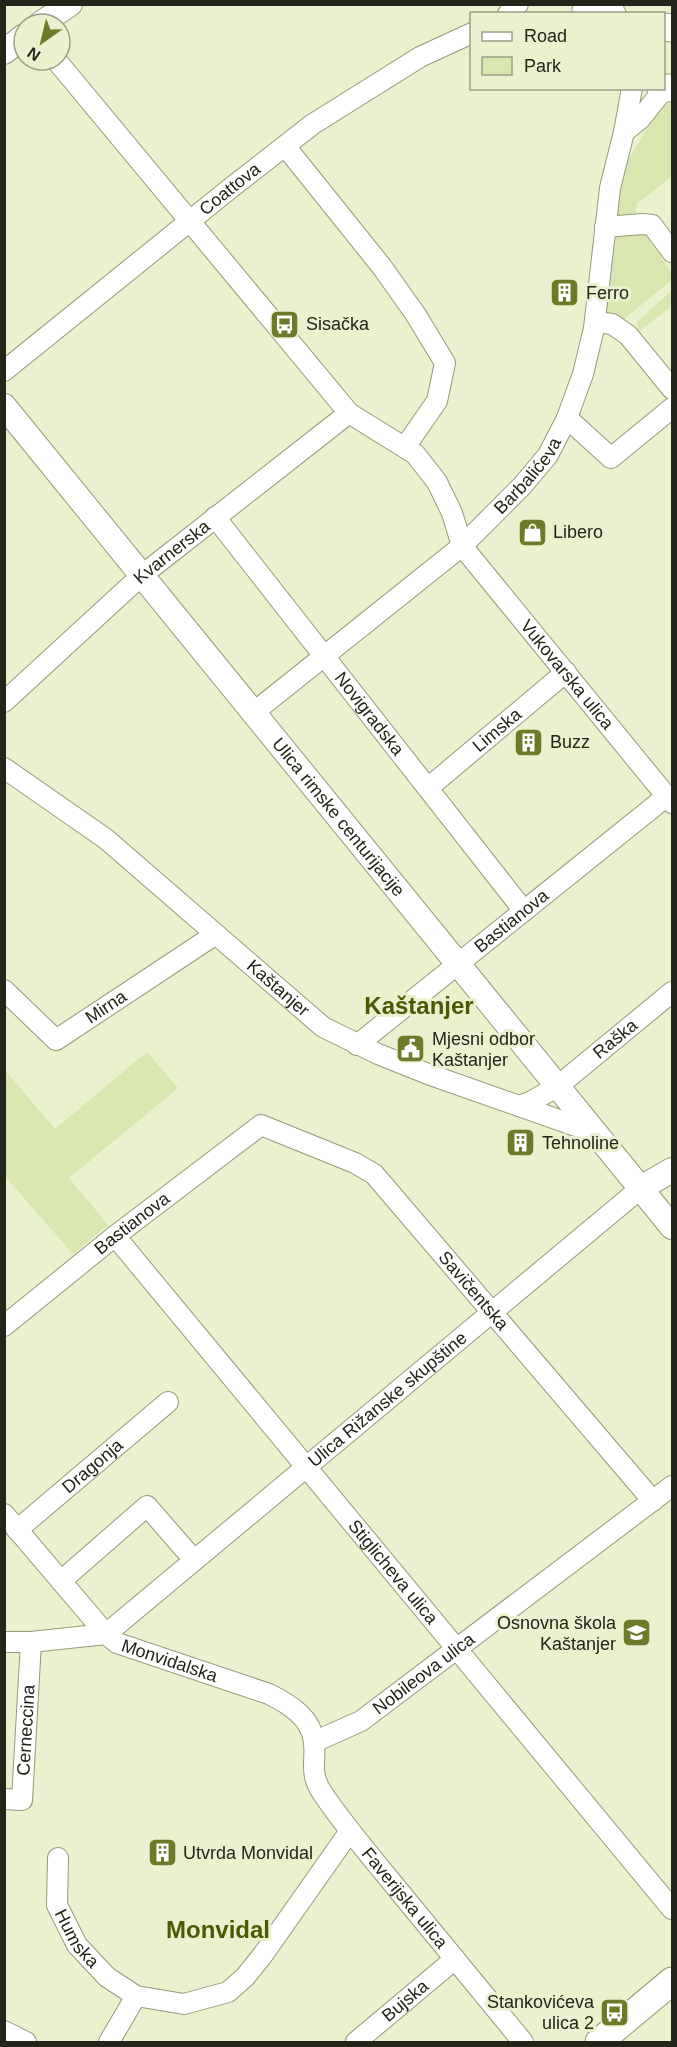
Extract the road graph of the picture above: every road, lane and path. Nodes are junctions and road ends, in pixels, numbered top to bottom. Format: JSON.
{"nodes":[{"id":1,"x":470,"y":33,"type":"edge"},
{"id":2,"x":66,"y":72,"type":"edge"},
{"id":3,"x":632,"y":90,"type":"edge"},
{"id":4,"x":664,"y":90,"type":"edge"},
{"id":5,"x":624,"y":132,"type":"junction"},
{"id":6,"x":285,"y":146,"type":"junction"},
{"id":7,"x":191,"y":221,"type":"junction"},
{"id":8,"x":605,"y":227,"type":"junction"},
{"id":9,"x":672,"y":252,"type":"edge"},
{"id":10,"x":595,"y":322,"type":"junction"},
{"id":11,"x":4,"y":371,"type":"edge"},
{"id":12,"x":672,"y":389,"type":"edge"},
{"id":13,"x":4,"y":406,"type":"edge"},
{"id":14,"x":672,"y":408,"type":"edge"},
{"id":15,"x":349,"y":413,"type":"junction"},
{"id":16,"x":567,"y":418,"type":"junction"},
{"id":17,"x":405,"y":447,"type":"junction"},
{"id":18,"x":215,"y":517,"type":"junction"},
{"id":19,"x":462,"y":546,"type":"junction"},
{"id":20,"x":141,"y":576,"type":"junction"},
{"id":21,"x":324,"y":654,"type":"junction"},
{"id":22,"x":566,"y":672,"type":"junction"},
{"id":23,"x":4,"y":702,"type":"edge"},
{"id":24,"x":253,"y":713,"type":"junction"},
{"id":25,"x":4,"y":768,"type":"edge"},
{"id":26,"x":428,"y":788,"type":"junction"},
{"id":27,"x":670,"y":800,"type":"edge"},
{"id":28,"x":524,"y":911,"type":"junction"},
{"id":29,"x":216,"y":934,"type":"junction"},
{"id":30,"x":459,"y":965,"type":"junction"},
{"id":31,"x":4,"y":990,"type":"edge"},
{"id":32,"x":672,"y":992,"type":"edge"},
{"id":33,"x":357,"y":1045,"type":"junction"},
{"id":34,"x":558,"y":1086,"type":"junction"},
{"id":35,"x":519,"y":1106,"type":"junction"},
{"id":36,"x":261,"y":1125,"type":"joint"},
{"id":37,"x":596,"y":1133,"type":"junction"},
{"id":38,"x":672,"y":1170,"type":"edge"},
{"id":39,"x":641,"y":1188,"type":"junction"},
{"id":40,"x":672,"y":1227,"type":"edge"},
{"id":41,"x":115,"y":1236,"type":"junction"},
{"id":42,"x":491,"y":1313,"type":"junction"},
{"id":43,"x":4,"y":1326,"type":"edge"},
{"id":44,"x":168,"y":1402,"type":"dead end"},
{"id":45,"x":307,"y":1467,"type":"junction"},
{"id":46,"x":672,"y":1486,"type":"edge"},
{"id":47,"x":653,"y":1501,"type":"junction"},
{"id":48,"x":4,"y":1514,"type":"edge"},
{"id":49,"x":17,"y":1530,"type":"junction"},
{"id":50,"x":194,"y":1560,"type":"junction"},
{"id":51,"x":61,"y":1581,"type":"junction"},
{"id":52,"x":106,"y":1634,"type":"junction"},
{"id":53,"x":4,"y":1642,"type":"edge"},
{"id":54,"x":32,"y":1642,"type":"junction"},
{"id":55,"x":457,"y":1649,"type":"junction"},
{"id":56,"x":314,"y":1742,"type":"junction"},
{"id":57,"x":4,"y":1799,"type":"edge"},
{"id":58,"x":350,"y":1831,"type":"junction"},
{"id":59,"x":58,"y":1858,"type":"dead end"},
{"id":60,"x":672,"y":1909,"type":"edge"},
{"id":61,"x":455,"y":1959,"type":"junction"},
{"id":62,"x":672,"y":1981,"type":"edge"},
{"id":63,"x":136,"y":1996,"type":"junction"},
{"id":64,"x":4,"y":2031,"type":"edge"},
{"id":65,"x":26,"y":2043,"type":"edge"},
{"id":66,"x":109,"y":2043,"type":"edge"},
{"id":67,"x":356,"y":2043,"type":"edge"},
{"id":68,"x":523,"y":2043,"type":"edge"},
{"id":69,"x":599,"y":2043,"type":"edge"}],
"edges":[{"from":1,"to":6,"type":"street","name":"Coattova"},
{"from":2,"to":7,"type":"street"},
{"from":3,"to":5,"type":"street","name":"Barbalićeva"},
{"from":4,"to":5,"type":"street"},
{"from":5,"to":8,"type":"street","name":"Barbalićeva"},
{"from":6,"to":7,"type":"street","name":"Coattova"},
{"from":6,"to":17,"type":"street"},
{"from":7,"to":11,"type":"street","name":"Coattova"},
{"from":7,"to":15,"type":"street"},
{"from":8,"to":9,"type":"street"},
{"from":8,"to":10,"type":"street","name":"Barbalićeva"},
{"from":10,"to":12,"type":"street"},
{"from":10,"to":16,"type":"street","name":"Barbalićeva"},
{"from":13,"to":20,"type":"street","name":"Ulica rimske centurijacije"},
{"from":14,"to":16,"type":"street"},
{"from":15,"to":17,"type":"street"},
{"from":15,"to":18,"type":"street","name":"Kvarnerska"},
{"from":16,"to":19,"type":"street","name":"Barbalićeva"},
{"from":17,"to":19,"type":"street"},
{"from":18,"to":20,"type":"street","name":"Kvarnerska"},
{"from":18,"to":21,"type":"street","name":"Novigradska"},
{"from":19,"to":21,"type":"street","name":"Barbalićeva"},
{"from":19,"to":22,"type":"street","name":"Vukovarska ulica"},
{"from":20,"to":23,"type":"street","name":"Kvarnerska"},
{"from":20,"to":24,"type":"street","name":"Ulica rimske centurijacije"},
{"from":21,"to":24,"type":"street","name":"Barbalićeva"},
{"from":21,"to":26,"type":"street","name":"Novigradska"},
{"from":22,"to":26,"type":"street","name":"Limska"},
{"from":22,"to":27,"type":"street","name":"Vukovarska ulica"},
{"from":24,"to":30,"type":"street","name":"Ulica rimske centurijacije"},
{"from":25,"to":29,"type":"street","name":"Kaštanjer"},
{"from":26,"to":28,"type":"street","name":"Novigradska"},
{"from":27,"to":28,"type":"street","name":"Bastianova"},
{"from":28,"to":30,"type":"street","name":"Bastianova"},
{"from":29,"to":31,"type":"street","name":"Mirna"},
{"from":29,"to":33,"type":"street","name":"Kaštanjer"},
{"from":30,"to":33,"type":"street","name":"Bastianova"},
{"from":30,"to":34,"type":"street","name":"Ulica rimske centurijacije"},
{"from":32,"to":34,"type":"street","name":"Raška"},
{"from":33,"to":35,"type":"street","name":"Kaštanjer"},
{"from":34,"to":35,"type":"street","name":"Raška"},
{"from":34,"to":37,"type":"street","name":"Ulica rimske centurijacije"},
{"from":35,"to":37,"type":"street","name":"Kaštanjer"},
{"from":36,"to":41,"type":"street","name":"Bastianova"},
{"from":36,"to":42,"type":"street","name":"Savičentska"},
{"from":37,"to":39,"type":"street","name":"Ulica rimske centurijacije"},
{"from":38,"to":39,"type":"street","name":"Ulica Rižanske skupštine"},
{"from":39,"to":40,"type":"street","name":"Ulica rimske centurijacije"},
{"from":39,"to":42,"type":"street","name":"Ulica Rižanske skupštine"},
{"from":41,"to":43,"type":"street","name":"Bastianova"},
{"from":41,"to":45,"type":"street","name":"Stiglicheva ulica"},
{"from":42,"to":45,"type":"street","name":"Ulica Rižanske skupštine"},
{"from":42,"to":47,"type":"street","name":"Savičentska"},
{"from":44,"to":49,"type":"street","name":"Dragonja"},
{"from":45,"to":50,"type":"street","name":"Ulica Rižanske skupštine"},
{"from":45,"to":55,"type":"street","name":"Stiglicheva ulica"},
{"from":46,"to":47,"type":"street","name":"Nobileova ulica"},
{"from":47,"to":55,"type":"street","name":"Nobileova ulica"},
{"from":48,"to":49,"type":"street"},
{"from":49,"to":51,"type":"street"},
{"from":50,"to":51,"type":"street"},
{"from":50,"to":52,"type":"street","name":"Ulica Rižanske skupštine"},
{"from":51,"to":52,"type":"street"},
{"from":52,"to":54,"type":"street","name":"Monvidalska"},
{"from":52,"to":56,"type":"street","name":"Monvidalska"},
{"from":53,"to":54,"type":"street","name":"Monvidalska"},
{"from":54,"to":57,"type":"street","name":"Cerneccina"},
{"from":55,"to":56,"type":"street","name":"Nobileova ulica"},
{"from":55,"to":60,"type":"street","name":"Stiglicheva ulica"},
{"from":56,"to":58,"type":"street","name":"Faverijska ulica"},
{"from":58,"to":61,"type":"street","name":"Faverijska ulica"},
{"from":58,"to":63,"type":"street","name":"Humska"},
{"from":59,"to":63,"type":"street","name":"Humska"},
{"from":61,"to":67,"type":"street","name":"Bujska"},
{"from":61,"to":68,"type":"street","name":"Faverijska ulica"},
{"from":62,"to":69,"type":"main road"},
{"from":63,"to":66,"type":"street"},
{"from":64,"to":65,"type":"street"}]}
